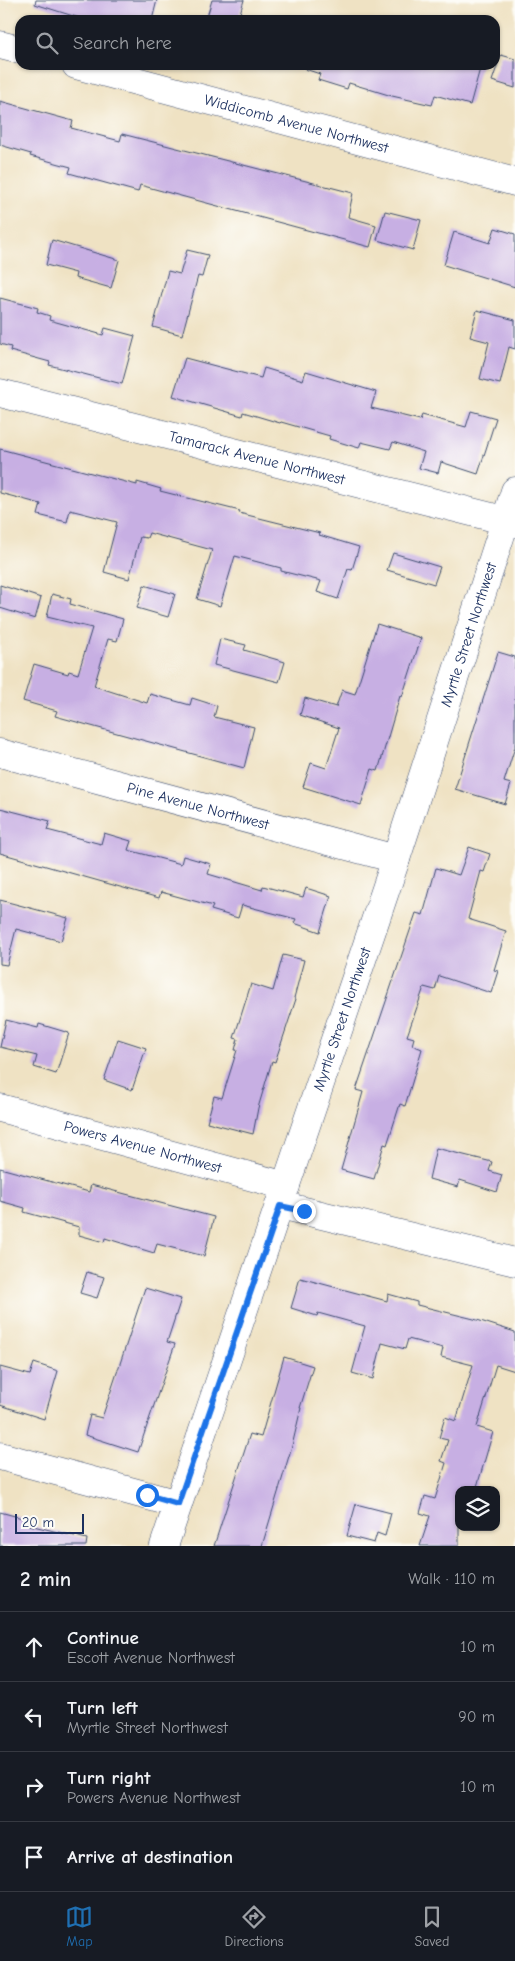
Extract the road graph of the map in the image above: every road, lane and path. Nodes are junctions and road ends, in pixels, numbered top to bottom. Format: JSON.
{"nodes":[{"id":1,"x":0,"y":45,"type":"edge"},
{"id":2,"x":15,"y":49,"type":"edge"},
{"id":3,"x":95,"y":70,"type":"edge"},
{"id":4,"x":515,"y":182,"type":"edge"},
{"id":5,"x":0,"y":393,"type":"edge"},
{"id":6,"x":515,"y":491,"type":"edge"},
{"id":7,"x":510,"y":522,"type":"edge"},
{"id":8,"x":0,"y":753,"type":"edge"},
{"id":9,"x":396,"y":859,"type":"junction"},
{"id":10,"x":0,"y":1108,"type":"edge"},
{"id":11,"x":283,"y":1196,"type":"junction"},
{"id":12,"x":515,"y":1262,"type":"edge"},
{"id":13,"x":0,"y":1456,"type":"edge"},
{"id":14,"x":178,"y":1504,"type":"junction"},
{"id":15,"x":164,"y":1546,"type":"edge"}],
"edges":[{"from":1,"to":2,"type":"street"},
{"from":3,"to":4,"type":"street","name":"Widdicomb Avenue Northwest"},
{"from":5,"to":7,"type":"street","name":"Tamarack Avenue Northwest"},
{"from":6,"to":7,"type":"street","name":"Myrtle Street Northwest"},
{"from":7,"to":9,"type":"street","name":"Myrtle Street Northwest"},
{"from":8,"to":9,"type":"street","name":"Pine Avenue Northwest"},
{"from":9,"to":11,"type":"street","name":"Myrtle Street Northwest"},
{"from":10,"to":11,"type":"street","name":"Powers Avenue Northwest"},
{"from":11,"to":12,"type":"street","name":"Powers Avenue Northwest"},
{"from":11,"to":14,"type":"street","name":"Myrtle Street Northwest"},
{"from":13,"to":14,"type":"street"},
{"from":14,"to":15,"type":"street","name":"Myrtle Street Northwest"}]}
